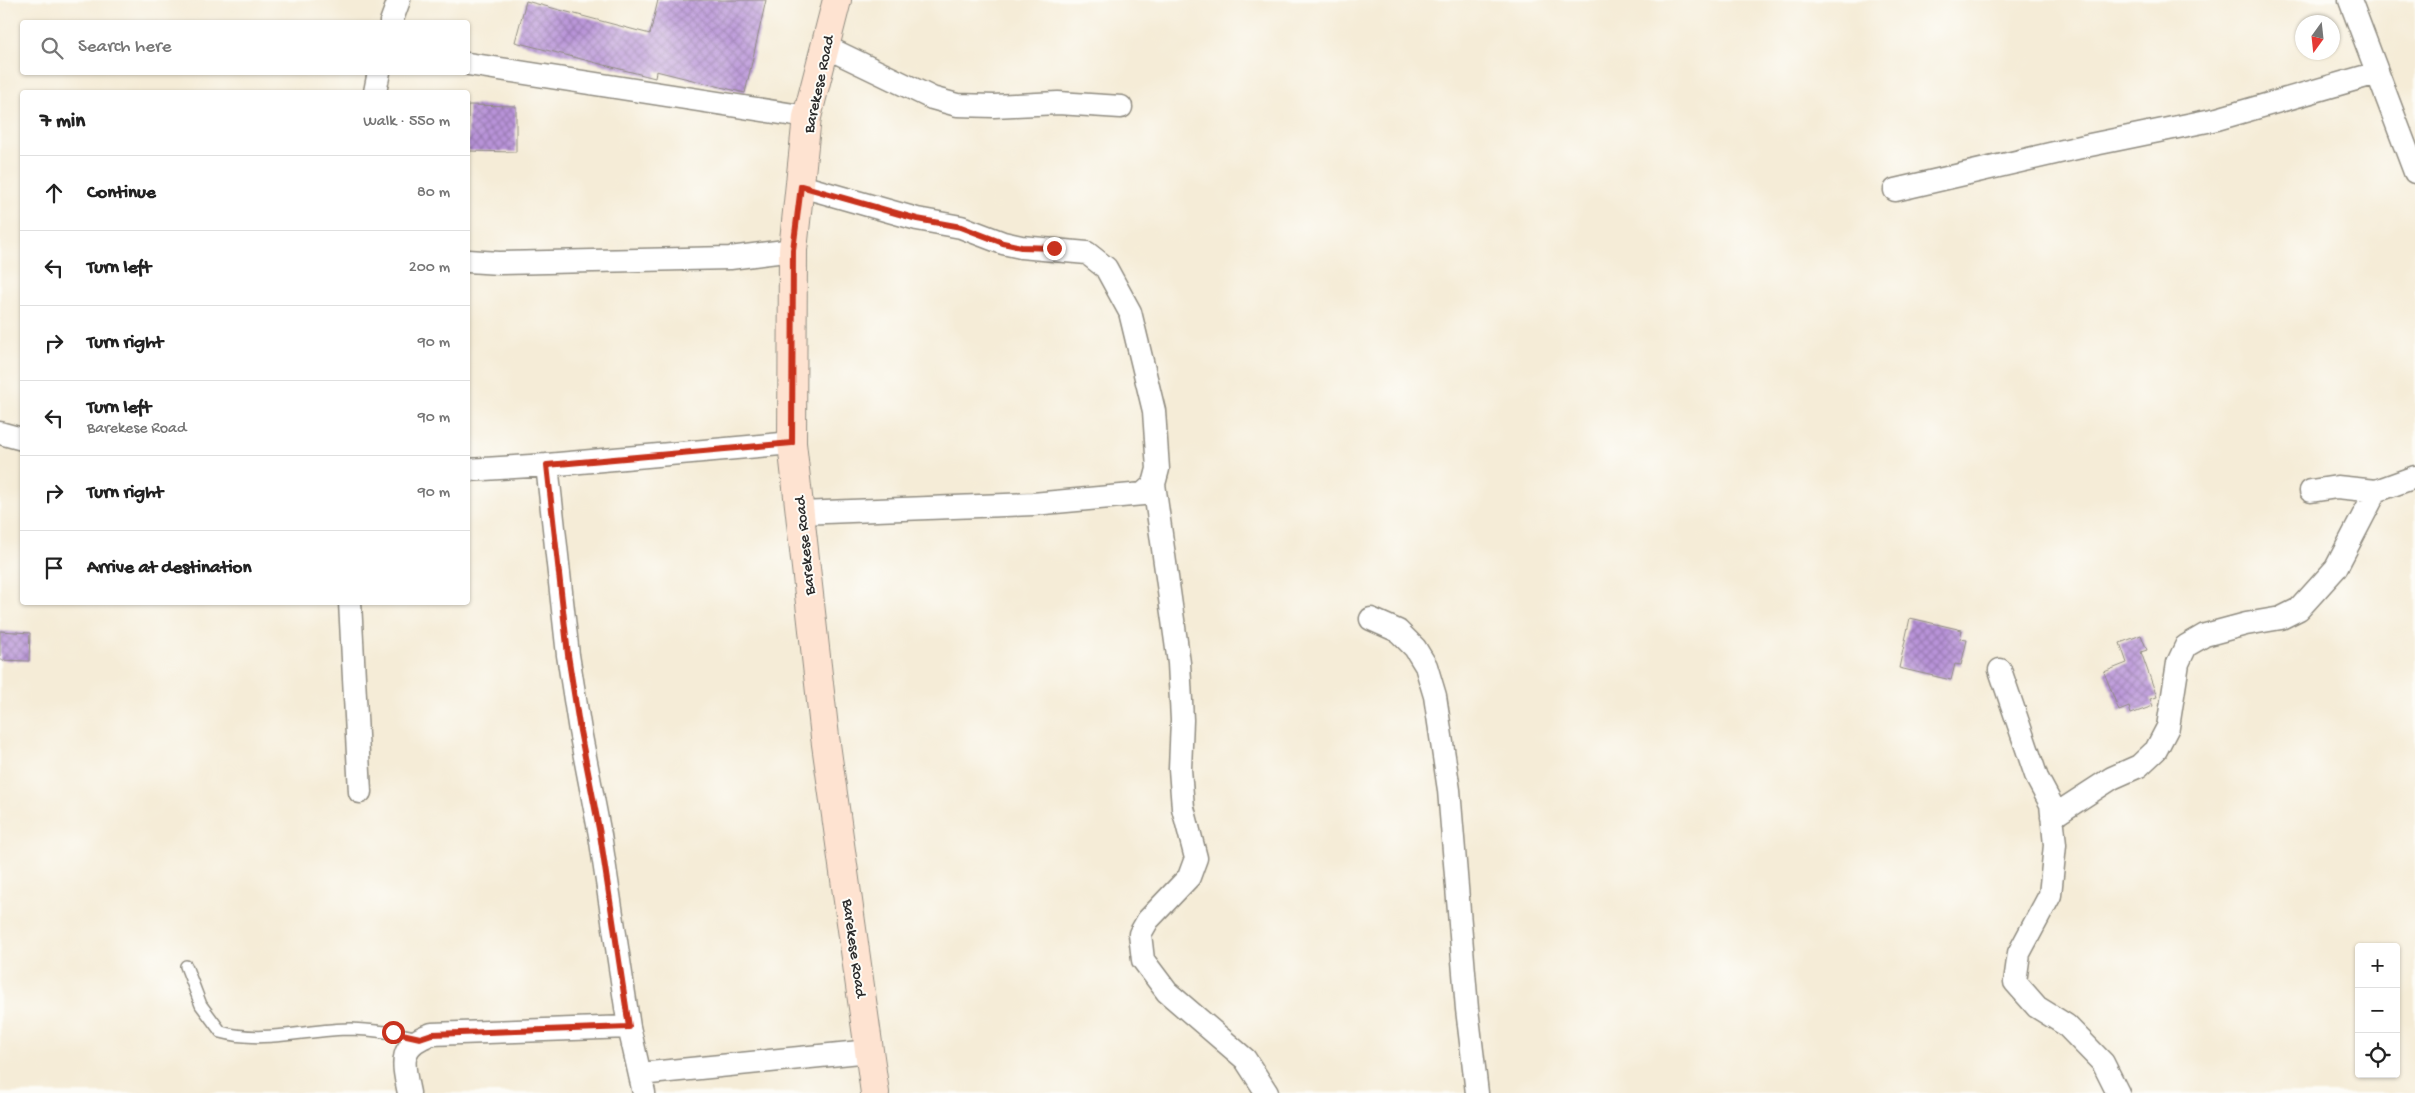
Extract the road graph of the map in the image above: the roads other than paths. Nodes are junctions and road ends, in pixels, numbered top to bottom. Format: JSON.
{"nodes":[{"id":1,"x":399,"y":0,"type":"edge"},
{"id":2,"x":837,"y":0,"type":"edge"},
{"id":3,"x":2350,"y":0,"type":"edge"},
{"id":4,"x":392,"y":20,"type":"edge"},
{"id":5,"x":824,"y":46,"type":"junction"},
{"id":6,"x":470,"y":64,"type":"edge"},
{"id":7,"x":2377,"y":73,"type":"junction"},
{"id":8,"x":378,"y":75,"type":"edge"},
{"id":9,"x":375,"y":90,"type":"edge"},
{"id":10,"x":1121,"y":107,"type":"dead end"},
{"id":11,"x":807,"y":117,"type":"junction"},
{"id":12,"x":2415,"y":172,"type":"edge"},
{"id":13,"x":801,"y":186,"type":"junction"},
{"id":14,"x":1895,"y":190,"type":"dead end"},
{"id":15,"x":793,"y":250,"type":"junction"},
{"id":16,"x":470,"y":261,"type":"edge"},
{"id":17,"x":0,"y":434,"type":"edge"},
{"id":18,"x":20,"y":439,"type":"edge"},
{"id":19,"x":792,"y":443,"type":"junction"},
{"id":20,"x":547,"y":465,"type":"junction"},
{"id":21,"x":470,"y":470,"type":"edge"},
{"id":22,"x":2415,"y":478,"type":"edge"},
{"id":23,"x":1154,"y":484,"type":"junction"},
{"id":24,"x":2311,"y":491,"type":"dead end"},
{"id":25,"x":2376,"y":491,"type":"junction"},
{"id":26,"x":800,"y":513,"type":"junction"},
{"id":27,"x":350,"y":605,"type":"edge"},
{"id":28,"x":1371,"y":619,"type":"dead end"},
{"id":29,"x":2000,"y":670,"type":"dead end"},
{"id":30,"x":360,"y":792,"type":"dead end"},
{"id":31,"x":2052,"y":817,"type":"junction"},
{"id":32,"x":186,"y":966,"type":"dead end"},
{"id":33,"x":629,"y":1027,"type":"junction"},
{"id":34,"x":420,"y":1038,"type":"junction"},
{"id":35,"x":870,"y":1050,"type":"junction"},
{"id":36,"x":642,"y":1084,"type":"edge"},
{"id":37,"x":409,"y":1093,"type":"edge"},
{"id":38,"x":875,"y":1093,"type":"edge"},
{"id":39,"x":1267,"y":1093,"type":"edge"},
{"id":40,"x":1477,"y":1093,"type":"edge"},
{"id":41,"x":2118,"y":1093,"type":"edge"}],
"edges":[{"from":1,"to":4,"type":"street"},
{"from":2,"to":5,"type":"main road","name":"Barekese Road"},
{"from":3,"to":7,"type":"street"},
{"from":5,"to":10,"type":"street"},
{"from":5,"to":11,"type":"main road","name":"Barekese Road"},
{"from":6,"to":11,"type":"street"},
{"from":7,"to":12,"type":"street"},
{"from":7,"to":14,"type":"street"},
{"from":8,"to":9,"type":"street"},
{"from":11,"to":13,"type":"main road","name":"Barekese Road"},
{"from":13,"to":15,"type":"main road","name":"Barekese Road"},
{"from":13,"to":23,"type":"street"},
{"from":15,"to":16,"type":"street"},
{"from":15,"to":19,"type":"main road","name":"Barekese Road"},
{"from":17,"to":18,"type":"street"},
{"from":19,"to":20,"type":"street"},
{"from":19,"to":26,"type":"main road","name":"Barekese Road"},
{"from":20,"to":21,"type":"street"},
{"from":20,"to":33,"type":"street"},
{"from":22,"to":25,"type":"street"},
{"from":23,"to":26,"type":"street"},
{"from":23,"to":39,"type":"street"},
{"from":24,"to":25,"type":"street"},
{"from":25,"to":31,"type":"street"},
{"from":26,"to":35,"type":"main road","name":"Barekese Road"},
{"from":27,"to":30,"type":"street"},
{"from":28,"to":40,"type":"street"},
{"from":29,"to":31,"type":"street"},
{"from":31,"to":41,"type":"street"},
{"from":32,"to":34,"type":"lane"},
{"from":33,"to":34,"type":"street"},
{"from":33,"to":36,"type":"street"},
{"from":34,"to":37,"type":"street"},
{"from":35,"to":36,"type":"street"},
{"from":35,"to":38,"type":"main road","name":"Barekese Road"}]}
